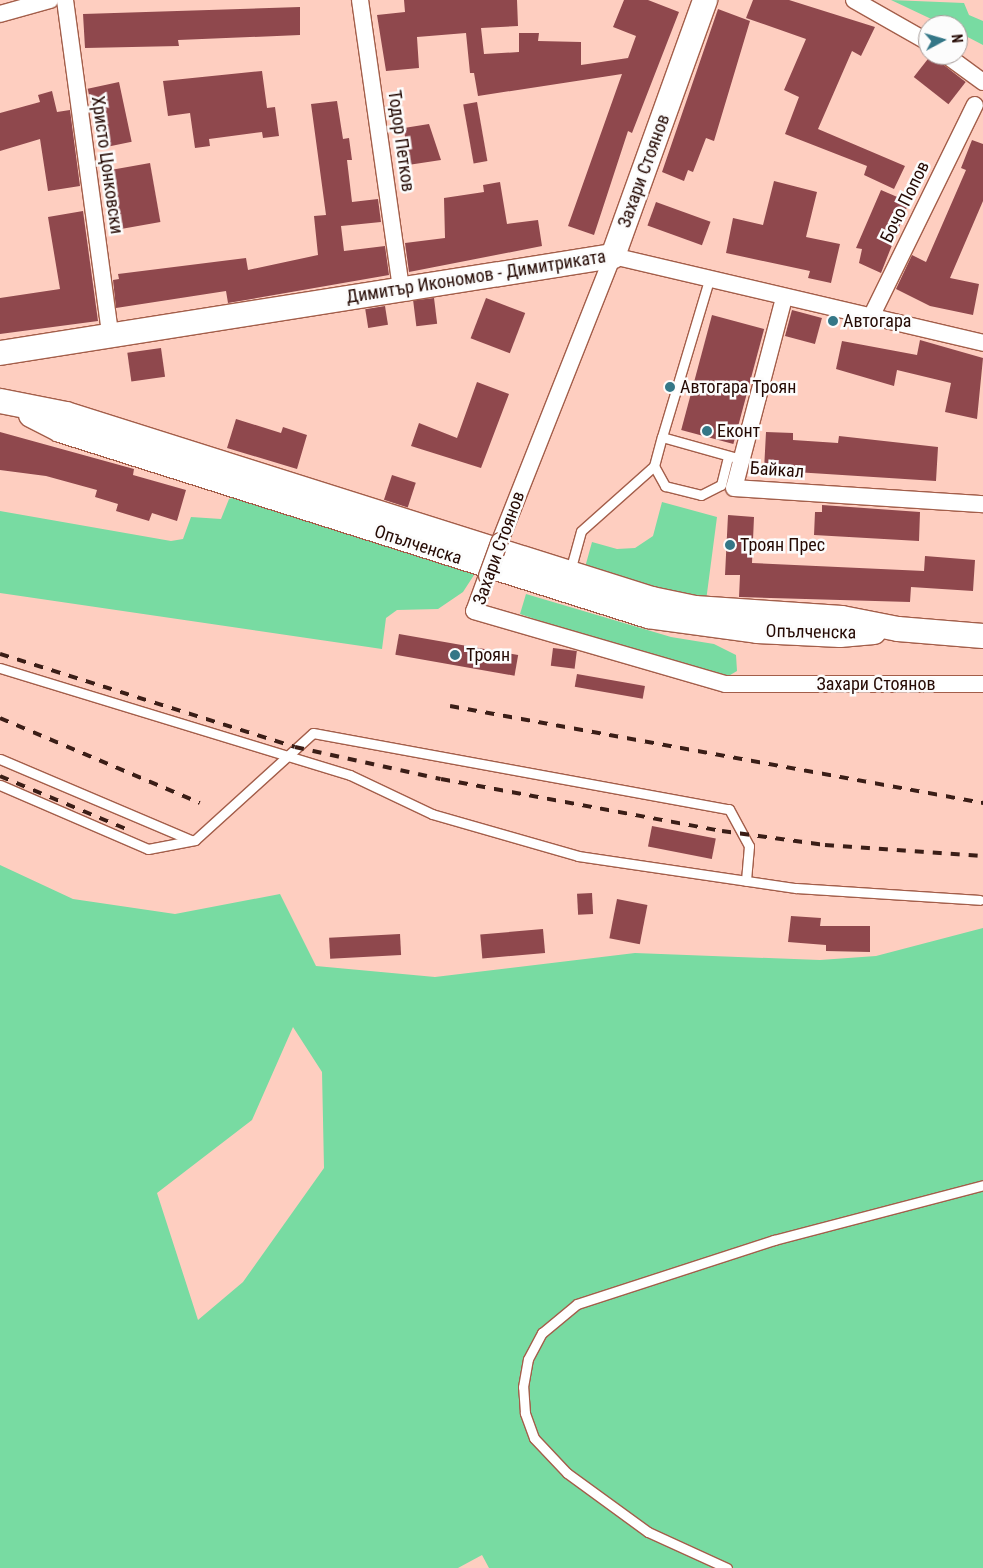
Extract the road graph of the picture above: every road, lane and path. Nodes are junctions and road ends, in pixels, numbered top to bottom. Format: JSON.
{"nodes":[{"id":1,"x":50,"y":0,"type":"edge"},
{"id":2,"x":65,"y":0,"type":"edge"},
{"id":3,"x":360,"y":0,"type":"edge"},
{"id":4,"x":706,"y":0,"type":"edge"},
{"id":5,"x":854,"y":0,"type":"edge"},
{"id":6,"x":0,"y":14,"type":"edge"},
{"id":7,"x":918,"y":36,"type":"edge"},
{"id":8,"x":960,"y":65,"type":"edge"},
{"id":9,"x":983,"y":82,"type":"edge"},
{"id":10,"x":975,"y":104,"type":"dead end"},
{"id":11,"x":613,"y":256,"type":"junction"},
{"id":12,"x":709,"y":280,"type":"junction"},
{"id":13,"x":401,"y":288,"type":"junction"},
{"id":14,"x":784,"y":298,"type":"junction"},
{"id":15,"x":871,"y":317,"type":"junction"},
{"id":16,"x":110,"y":335,"type":"junction"},
{"id":17,"x":983,"y":343,"type":"edge"},
{"id":18,"x":24,"y":350,"type":"junction"},
{"id":19,"x":0,"y":353,"type":"edge"},
{"id":20,"x":0,"y":374,"type":"edge"},
{"id":21,"x":5,"y":403,"type":"edge"},
{"id":22,"x":662,"y":437,"type":"junction"},
{"id":23,"x":735,"y":458,"type":"junction"},
{"id":24,"x":654,"y":466,"type":"junction"},
{"id":25,"x":983,"y":504,"type":"edge"},
{"id":26,"x":569,"y":575,"type":"junction"},
{"id":27,"x":898,"y":630,"type":"junction"},
{"id":28,"x":983,"y":636,"type":"edge"},
{"id":29,"x":0,"y":668,"type":"edge"},
{"id":30,"x":983,"y":684,"type":"edge"},
{"id":31,"x":287,"y":757,"type":"junction"},
{"id":32,"x":0,"y":759,"type":"edge"},
{"id":33,"x":0,"y":785,"type":"edge"},
{"id":34,"x":191,"y":840,"type":"junction"},
{"id":35,"x":746,"y":881,"type":"junction"},
{"id":36,"x":980,"y":900,"type":"dead end"},
{"id":37,"x":983,"y":1185,"type":"edge"},
{"id":38,"x":727,"y":1568,"type":"edge"}],
"edges":[{"from":1,"to":6,"type":"street"},
{"from":2,"to":16,"type":"street","name":"Христо Цонковски"},
{"from":3,"to":13,"type":"street","name":"Тодор Петков"},
{"from":4,"to":11,"type":"street","name":"Захари Стоянов"},
{"from":5,"to":7,"type":"street"},
{"from":8,"to":9,"type":"street"},
{"from":10,"to":15,"type":"street","name":"Бочо Попов"},
{"from":11,"to":12,"type":"street","name":"Димитър Икономов - Димитриката"},
{"from":11,"to":13,"type":"street","name":"Димитър Икономов - Димитриката"},
{"from":11,"to":30,"type":"street","name":"Захари Стоянов","bridge":true},
{"from":12,"to":14,"type":"street","name":"Димитър Икономов - Димитриката"},
{"from":12,"to":22,"type":"lane"},
{"from":13,"to":16,"type":"street","name":"Димитър Икономов - Димитриката"},
{"from":14,"to":15,"type":"street","name":"Димитър Икономов - Димитриката"},
{"from":14,"to":23,"type":"street","name":"Байкал"},
{"from":15,"to":17,"type":"street","name":"Димитър Икономов - Димитриката"},
{"from":16,"to":18,"type":"street","name":"Димитър Икономов - Димитриката"},
{"from":18,"to":19,"type":"street","name":"Димитър Икономов - Димитриката"},
{"from":18,"to":20,"type":"street"},
{"from":21,"to":26,"type":"street","name":"Опълченска"},
{"from":21,"to":27,"type":"street","name":"Опълченска"},
{"from":22,"to":23,"type":"lane"},
{"from":22,"to":24,"type":"lane"},
{"from":23,"to":24,"type":"lane"},
{"from":23,"to":25,"type":"street","name":"Байкал"},
{"from":24,"to":26,"type":"lane"},
{"from":26,"to":27,"type":"street","name":"Опълченска"},
{"from":27,"to":28,"type":"street","name":"Опълченска"},
{"from":29,"to":31,"type":"lane"},
{"from":31,"to":34,"type":"lane"},
{"from":31,"to":35,"type":"lane"},
{"from":31,"to":35,"type":"lane"},
{"from":32,"to":34,"type":"lane"},
{"from":33,"to":34,"type":"lane"},
{"from":35,"to":36,"type":"lane"},
{"from":37,"to":38,"type":"lane"}]}
